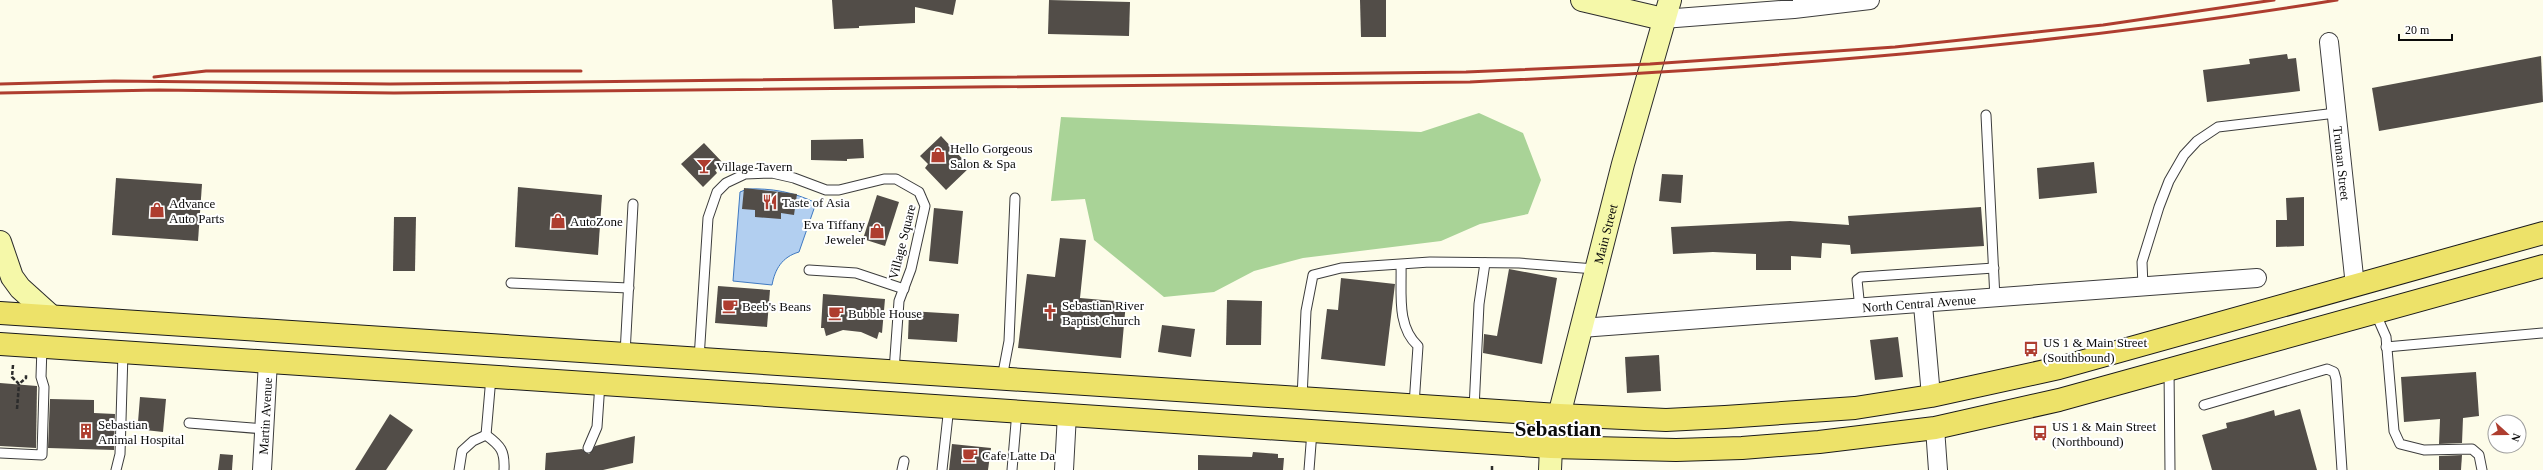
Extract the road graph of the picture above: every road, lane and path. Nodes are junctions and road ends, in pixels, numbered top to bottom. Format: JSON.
{"nodes":[{"id":1,"x":1582,"y":0,"type":"edge"},
{"id":2,"x":1870,"y":0,"type":"edge"},
{"id":3,"x":1666,"y":9,"type":"edge"},
{"id":4,"x":2329,"y":42,"type":"dead end"},
{"id":5,"x":2336,"y":113,"type":"junction"},
{"id":6,"x":1986,"y":115,"type":"dead end"},
{"id":7,"x":1015,"y":198,"type":"dead end"},
{"id":8,"x":633,"y":204,"type":"dead end"},
{"id":9,"x":2543,"y":233,"type":"edge"},
{"id":10,"x":0,"y":242,"type":"edge"},
{"id":11,"x":1485,"y":263,"type":"junction"},
{"id":12,"x":1401,"y":265,"type":"junction"},
{"id":13,"x":2543,"y":266,"type":"edge"},
{"id":14,"x":1994,"y":268,"type":"junction"},
{"id":15,"x":2418,"y":268,"type":"junction"},
{"id":16,"x":809,"y":270,"type":"dead end"},
{"id":17,"x":1595,"y":270,"type":"junction"},
{"id":18,"x":2257,"y":278,"type":"dead end"},
{"id":19,"x":511,"y":283,"type":"dead end"},
{"id":20,"x":2354,"y":286,"type":"junction"},
{"id":21,"x":2143,"y":287,"type":"junction"},
{"id":22,"x":629,"y":288,"type":"junction"},
{"id":23,"x":904,"y":289,"type":"junction"},
{"id":24,"x":1995,"y":299,"type":"junction"},
{"id":25,"x":1923,"y":305,"type":"junction"},
{"id":26,"x":1860,"y":309,"type":"junction"},
{"id":27,"x":2375,"y":312,"type":"junction"},
{"id":28,"x":0,"y":313,"type":"edge"},
{"id":29,"x":51,"y":316,"type":"junction"},
{"id":30,"x":1581,"y":328,"type":"junction"},
{"id":31,"x":2304,"y":332,"type":"junction"},
{"id":32,"x":2543,"y":333,"type":"edge"},
{"id":33,"x":326,"y":334,"type":"junction"},
{"id":34,"x":0,"y":344,"type":"edge"},
{"id":35,"x":42,"y":347,"type":"junction"},
{"id":36,"x":2386,"y":347,"type":"junction"},
{"id":37,"x":123,"y":352,"type":"junction"},
{"id":38,"x":625,"y":354,"type":"junction"},
{"id":39,"x":699,"y":359,"type":"junction"},
{"id":40,"x":268,"y":361,"type":"junction"},
{"id":41,"x":13,"y":365,"type":"dead end"},
{"id":42,"x":2170,"y":369,"type":"junction"},
{"id":43,"x":894,"y":371,"type":"junction"},
{"id":44,"x":26,"y":372,"type":"dead end"},
{"id":45,"x":491,"y":376,"type":"junction"},
{"id":46,"x":1002,"y":378,"type":"junction"},
{"id":47,"x":600,"y":383,"type":"junction"},
{"id":48,"x":19,"y":384,"type":"junction"},
{"id":49,"x":1120,"y":386,"type":"junction"},
{"id":50,"x":1931,"y":396,"type":"junction"},
{"id":51,"x":1302,"y":398,"type":"junction"},
{"id":52,"x":1414,"y":405,"type":"junction"},
{"id":53,"x":2204,"y":405,"type":"dead end"},
{"id":54,"x":952,"y":406,"type":"junction"},
{"id":55,"x":17,"y":409,"type":"dead end"},
{"id":56,"x":1474,"y":409,"type":"junction"},
{"id":57,"x":1017,"y":410,"type":"junction"},
{"id":58,"x":1067,"y":414,"type":"junction"},
{"id":59,"x":1559,"y":415,"type":"junction"},
{"id":60,"x":190,"y":423,"type":"dead end"},
{"id":61,"x":1935,"y":428,"type":"junction"},
{"id":62,"x":264,"y":429,"type":"junction"},
{"id":63,"x":1312,"y":431,"type":"junction"},
{"id":64,"x":486,"y":435,"type":"junction"},
{"id":65,"x":592,"y":447,"type":"dead end"},
{"id":66,"x":1551,"y":447,"type":"junction"},
{"id":67,"x":0,"y":453,"type":"edge"},
{"id":68,"x":1492,"y":464,"type":"dead end"},
{"id":69,"x":116,"y":470,"type":"edge"},
{"id":70,"x":262,"y":470,"type":"edge"},
{"id":71,"x":459,"y":470,"type":"edge"},
{"id":72,"x":504,"y":470,"type":"edge"},
{"id":73,"x":942,"y":470,"type":"edge"},
{"id":74,"x":1012,"y":470,"type":"edge"},
{"id":75,"x":1064,"y":470,"type":"edge"},
{"id":76,"x":1308,"y":470,"type":"edge"},
{"id":77,"x":1492,"y":470,"type":"edge"},
{"id":78,"x":1550,"y":470,"type":"edge"},
{"id":79,"x":1938,"y":470,"type":"edge"},
{"id":80,"x":2170,"y":470,"type":"edge"},
{"id":81,"x":2342,"y":470,"type":"edge"},
{"id":82,"x":2482,"y":470,"type":"edge"}],
"edges":[{"from":1,"to":3,"type":"street"},
{"from":2,"to":3,"type":"street"},
{"from":3,"to":17,"type":"street","name":"Main Street"},
{"from":4,"to":5,"type":"street","name":"Truman Street"},
{"from":5,"to":20,"type":"street","name":"Truman Street"},
{"from":5,"to":21,"type":"lane"},
{"from":6,"to":14,"type":"lane"},
{"from":7,"to":46,"type":"lane"},
{"from":8,"to":22,"type":"lane"},
{"from":9,"to":15,"type":"main road"},
{"from":10,"to":29,"type":"street"},
{"from":11,"to":12,"type":"lane"},
{"from":11,"to":17,"type":"lane"},
{"from":11,"to":56,"type":"lane"},
{"from":12,"to":51,"type":"lane"},
{"from":12,"to":52,"type":"lane"},
{"from":13,"to":27,"type":"main road"},
{"from":14,"to":24,"type":"lane"},
{"from":14,"to":26,"type":"lane"},
{"from":15,"to":20,"type":"main road"},
{"from":15,"to":27,"type":"main road"},
{"from":16,"to":23,"type":"lane"},
{"from":17,"to":30,"type":"street","name":"Main Street"},
{"from":18,"to":21,"type":"street","name":"North Central Avenue"},
{"from":19,"to":22,"type":"lane"},
{"from":20,"to":31,"type":"main road"},
{"from":20,"to":50,"type":"main road"},
{"from":21,"to":24,"type":"street","name":"North Central Avenue"},
{"from":22,"to":38,"type":"lane"},
{"from":23,"to":39,"type":"lane","name":"Village Square"},
{"from":23,"to":43,"type":"lane","name":"Village Square"},
{"from":24,"to":25,"type":"street","name":"North Central Avenue"},
{"from":25,"to":26,"type":"street","name":"North Central Avenue"},
{"from":25,"to":50,"type":"street"},
{"from":26,"to":30,"type":"street","name":"North Central Avenue"},
{"from":27,"to":31,"type":"main road"},
{"from":27,"to":36,"type":"lane"},
{"from":28,"to":29,"type":"main road"},
{"from":29,"to":33,"type":"main road"},
{"from":30,"to":59,"type":"street","name":"Main Street"},
{"from":31,"to":42,"type":"main road"},
{"from":32,"to":36,"type":"lane"},
{"from":33,"to":38,"type":"main road"},
{"from":33,"to":40,"type":"main road"},
{"from":34,"to":35,"type":"main road"},
{"from":35,"to":37,"type":"main road"},
{"from":35,"to":67,"type":"lane"},
{"from":36,"to":82,"type":"lane"},
{"from":37,"to":40,"type":"main road"},
{"from":37,"to":69,"type":"lane"},
{"from":38,"to":39,"type":"main road"},
{"from":39,"to":43,"type":"main road"},
{"from":40,"to":45,"type":"main road"},
{"from":40,"to":62,"type":"street","name":"Martin Avenue"},
{"from":41,"to":48,"type":"path"},
{"from":42,"to":61,"type":"main road"},
{"from":42,"to":80,"type":"lane"},
{"from":43,"to":46,"type":"main road"},
{"from":44,"to":48,"type":"path"},
{"from":45,"to":47,"type":"main road"},
{"from":45,"to":64,"type":"lane"},
{"from":46,"to":49,"type":"main road"},
{"from":46,"to":54,"type":"main road"},
{"from":47,"to":54,"type":"main road"},
{"from":47,"to":65,"type":"lane"},
{"from":48,"to":55,"type":"path"},
{"from":49,"to":51,"type":"main road"},
{"from":49,"to":58,"type":"main road"},
{"from":50,"to":59,"type":"main road"},
{"from":51,"to":52,"type":"main road"},
{"from":52,"to":56,"type":"main road"},
{"from":53,"to":81,"type":"lane"},
{"from":54,"to":57,"type":"main road"},
{"from":54,"to":73,"type":"lane"},
{"from":56,"to":59,"type":"main road"},
{"from":57,"to":58,"type":"main road"},
{"from":57,"to":74,"type":"lane"},
{"from":58,"to":63,"type":"main road"},
{"from":58,"to":75,"type":"street"},
{"from":59,"to":66,"type":"street","name":"Main Street"},
{"from":60,"to":62,"type":"lane"},
{"from":61,"to":66,"type":"main road"},
{"from":61,"to":79,"type":"street"},
{"from":62,"to":70,"type":"street","name":"Martin Avenue"},
{"from":63,"to":66,"type":"main road"},
{"from":63,"to":76,"type":"lane"},
{"from":64,"to":71,"type":"lane"},
{"from":64,"to":72,"type":"lane"},
{"from":66,"to":78,"type":"street","name":"Main Street"},
{"from":68,"to":77,"type":"path"}]}
